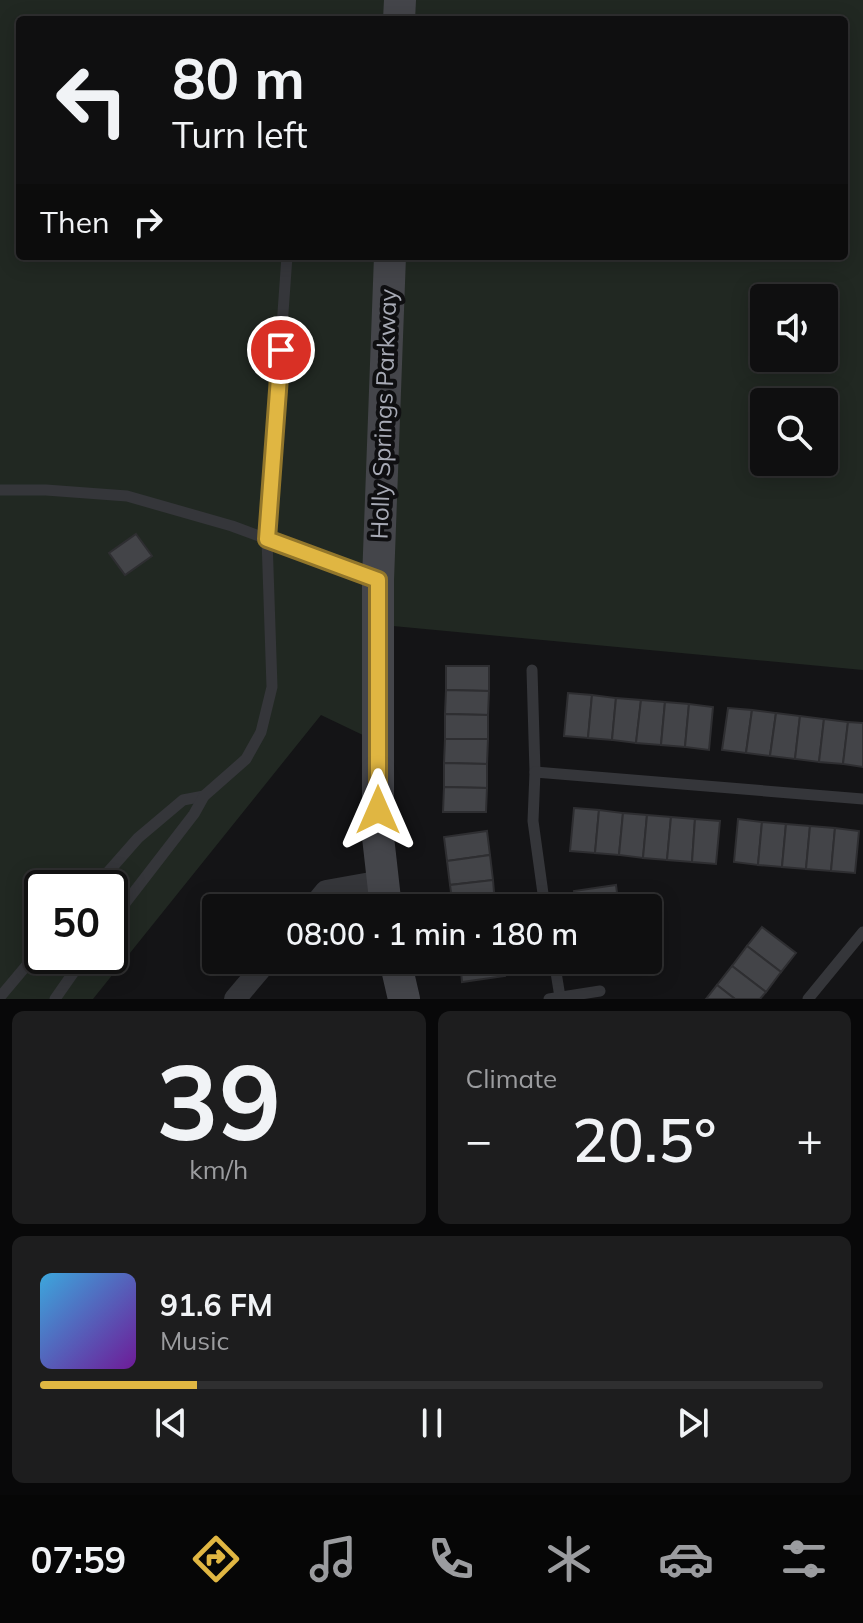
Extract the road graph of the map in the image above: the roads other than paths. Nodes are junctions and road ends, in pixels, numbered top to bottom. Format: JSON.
{"nodes":[{"id":1,"x":287,"y":260,"type":"edge"},
{"id":2,"x":390,"y":260,"type":"edge"},
{"id":3,"x":0,"y":490,"type":"edge"},
{"id":4,"x":267,"y":539,"type":"junction"},
{"id":5,"x":378,"y":580,"type":"junction"},
{"id":6,"x":532,"y":670,"type":"dead end"},
{"id":7,"x":535,"y":772,"type":"junction"},
{"id":8,"x":204,"y":796,"type":"junction"},
{"id":9,"x":863,"y":799,"type":"edge"},
{"id":10,"x":110,"y":870,"type":"edge"},
{"id":11,"x":324,"y":894,"type":"edge"},
{"id":12,"x":384,"y":894,"type":"edge"},
{"id":13,"x":543,"y":894,"type":"edge"},
{"id":14,"x":128,"y":900,"type":"edge"},
{"id":15,"x":863,"y":932,"type":"edge"},
{"id":16,"x":24,"y":968,"type":"edge"},
{"id":17,"x":72,"y":974,"type":"edge"},
{"id":18,"x":256,"y":974,"type":"edge"},
{"id":19,"x":398,"y":974,"type":"edge"},
{"id":20,"x":554,"y":974,"type":"edge"},
{"id":21,"x":600,"y":991,"type":"dead end"},
{"id":22,"x":0,"y":997,"type":"edge"},
{"id":23,"x":554,"y":998,"type":"edge"},
{"id":24,"x":55,"y":999,"type":"edge"},
{"id":25,"x":235,"y":999,"type":"edge"},
{"id":26,"x":404,"y":999,"type":"edge"},
{"id":27,"x":808,"y":999,"type":"edge"}],
"edges":[{"from":1,"to":4,"type":"lane"},
{"from":2,"to":5,"type":"main road","name":"Holly Springs Parkway"},
{"from":3,"to":4,"type":"lane"},
{"from":4,"to":5,"type":"lane"},
{"from":4,"to":8,"type":"lane"},
{"from":5,"to":12,"type":"main road","name":"Holly Springs Parkway"},
{"from":6,"to":7,"type":"lane"},
{"from":7,"to":9,"type":"lane"},
{"from":7,"to":13,"type":"lane"},
{"from":8,"to":10,"type":"lane"},
{"from":8,"to":14,"type":"lane"},
{"from":11,"to":12,"type":"street"},
{"from":15,"to":27,"type":"lane"},
{"from":16,"to":22,"type":"lane"},
{"from":17,"to":24,"type":"lane"},
{"from":18,"to":25,"type":"street"},
{"from":19,"to":26,"type":"main road"},
{"from":20,"to":23,"type":"lane"},
{"from":21,"to":23,"type":"lane"}]}
